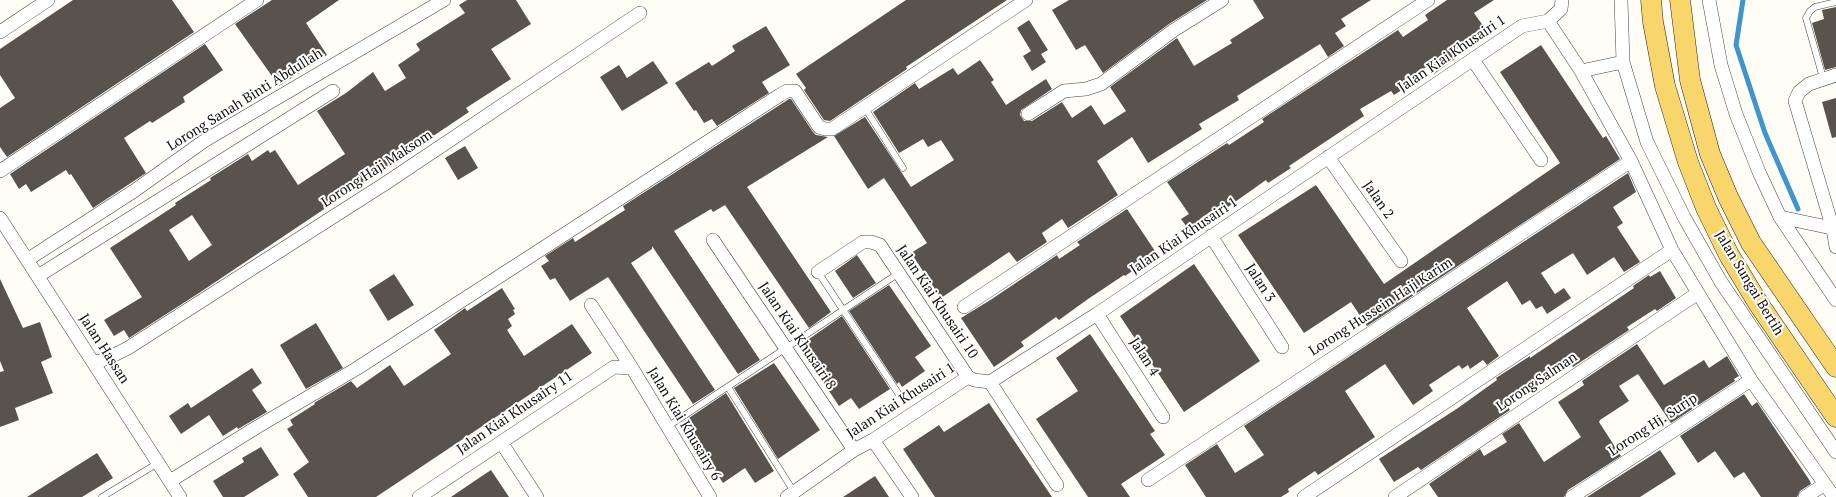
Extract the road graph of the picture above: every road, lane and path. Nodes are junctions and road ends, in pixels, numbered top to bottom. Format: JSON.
{"nodes":[{"id":1,"x":48,"y":0,"type":"edge"},
{"id":2,"x":256,"y":0,"type":"edge"},
{"id":3,"x":444,"y":0,"type":"edge"},
{"id":4,"x":1026,"y":0,"type":"edge"},
{"id":5,"x":1222,"y":0,"type":"edge"},
{"id":6,"x":1428,"y":0,"type":"edge"},
{"id":7,"x":1562,"y":0,"type":"edge"},
{"id":8,"x":1616,"y":0,"type":"edge"},
{"id":9,"x":1621,"y":0,"type":"edge"},
{"id":10,"x":1652,"y":0,"type":"edge"},
{"id":11,"x":1680,"y":0,"type":"edge"},
{"id":12,"x":1836,"y":2,"type":"edge"},
{"id":13,"x":1710,"y":3,"type":"edge"},
{"id":14,"x":640,"y":13,"type":"dead end"},
{"id":15,"x":1623,"y":19,"type":"junction"},
{"id":16,"x":1548,"y":21,"type":"junction"},
{"id":17,"x":0,"y":32,"type":"edge"},
{"id":18,"x":1473,"y":60,"type":"junction"},
{"id":19,"x":1624,"y":62,"type":"junction"},
{"id":20,"x":1581,"y":71,"type":"junction"},
{"id":21,"x":1836,"y":75,"type":"edge"},
{"id":22,"x":1822,"y":78,"type":"junction"},
{"id":23,"x":332,"y":90,"type":"dead end"},
{"id":24,"x":865,"y":108,"type":"junction"},
{"id":25,"x":1028,"y":114,"type":"dead end"},
{"id":26,"x":1328,"y":158,"type":"junction"},
{"id":27,"x":1541,"y":160,"type":"dead end"},
{"id":28,"x":1632,"y":161,"type":"junction"},
{"id":29,"x":903,"y":168,"type":"dead end"},
{"id":30,"x":0,"y":171,"type":"edge"},
{"id":31,"x":1780,"y":217,"type":"junction"},
{"id":32,"x":0,"y":218,"type":"edge"},
{"id":33,"x":1835,"y":229,"type":"edge"},
{"id":34,"x":1211,"y":236,"type":"junction"},
{"id":35,"x":713,"y":240,"type":"dead end"},
{"id":36,"x":1836,"y":247,"type":"edge"},
{"id":37,"x":1672,"y":250,"type":"junction"},
{"id":38,"x":32,"y":257,"type":"junction"},
{"id":39,"x":1401,"y":262,"type":"dead end"},
{"id":40,"x":818,"y":272,"type":"joint"},
{"id":41,"x":899,"y":273,"type":"junction"},
{"id":42,"x":38,"y":276,"type":"junction"},
{"id":43,"x":1698,"y":293,"type":"junction"},
{"id":44,"x":1836,"y":300,"type":"edge"},
{"id":45,"x":591,"y":306,"type":"dead end"},
{"id":46,"x":964,"y":307,"type":"dead end"},
{"id":47,"x":842,"y":311,"type":"junction"},
{"id":48,"x":1097,"y":314,"type":"junction"},
{"id":49,"x":1282,"y":347,"type":"dead end"},
{"id":50,"x":786,"y":348,"type":"junction"},
{"id":51,"x":94,"y":363,"type":"junction"},
{"id":52,"x":632,"y":368,"type":"junction"},
{"id":53,"x":1836,"y":368,"type":"edge"},
{"id":54,"x":968,"y":376,"type":"junction"},
{"id":55,"x":1751,"y":380,"type":"junction"},
{"id":56,"x":990,"y":382,"type":"junction"},
{"id":57,"x":728,"y":387,"type":"junction"},
{"id":58,"x":898,"y":393,"type":"dead end"},
{"id":59,"x":1163,"y":417,"type":"dead end"},
{"id":60,"x":1836,"y":417,"type":"edge"},
{"id":61,"x":668,"y":427,"type":"junction"},
{"id":62,"x":873,"y":440,"type":"junction"},
{"id":63,"x":501,"y":442,"type":"junction"},
{"id":64,"x":854,"y":450,"type":"junction"},
{"id":65,"x":1836,"y":452,"type":"edge"},
{"id":66,"x":158,"y":463,"type":"junction"},
{"id":67,"x":1148,"y":480,"type":"dead end"},
{"id":68,"x":170,"y":481,"type":"junction"},
{"id":69,"x":1825,"y":484,"type":"junction"},
{"id":70,"x":1056,"y":485,"type":"dead end"},
{"id":71,"x":790,"y":495,"type":"edge"},
{"id":72,"x":102,"y":497,"type":"edge"},
{"id":73,"x":180,"y":497,"type":"edge"},
{"id":74,"x":419,"y":497,"type":"edge"},
{"id":75,"x":537,"y":497,"type":"edge"},
{"id":76,"x":710,"y":497,"type":"edge"},
{"id":77,"x":912,"y":497,"type":"edge"},
{"id":78,"x":1304,"y":497,"type":"edge"},
{"id":79,"x":1395,"y":497,"type":"edge"},
{"id":80,"x":1572,"y":497,"type":"edge"},
{"id":81,"x":1804,"y":497,"type":"edge"},
{"id":82,"x":1834,"y":497,"type":"edge"}],
"edges":[{"from":1,"to":17,"type":"street"},
{"from":2,"to":30,"type":"street"},
{"from":3,"to":38,"type":"street","name":"Lorong Sanah Binti Abdullah"},
{"from":4,"to":24,"type":"street"},
{"from":5,"to":25,"type":"street"},
{"from":6,"to":46,"type":"street"},
{"from":7,"to":16,"type":"street"},
{"from":8,"to":15,"type":"lane"},
{"from":9,"to":15,"type":"street"},
{"from":10,"to":60,"type":"main road","name":"Jalan Sungai Bertih"},
{"from":11,"to":53,"type":"main road","name":"Jalan Sungai Bertih"},
{"from":12,"to":22,"type":"lane"},
{"from":13,"to":31,"type":"street"},
{"from":14,"to":51,"type":"street","name":"Lorong Haji Maksom"},
{"from":15,"to":19,"type":"street"},
{"from":16,"to":18,"type":"street","name":"Jalan Kiai Khusairi 1"},
{"from":16,"to":20,"type":"street"},
{"from":18,"to":26,"type":"street","name":"Jalan Kiai Khusairi 1"},
{"from":18,"to":27,"type":"street"},
{"from":19,"to":20,"type":"street"},
{"from":19,"to":65,"type":"street"},
{"from":20,"to":28,"type":"street"},
{"from":21,"to":22,"type":"street"},
{"from":22,"to":33,"type":"street"},
{"from":23,"to":42,"type":"street"},
{"from":24,"to":29,"type":"lane"},
{"from":24,"to":68,"type":"street"},
{"from":26,"to":34,"type":"street","name":"Jalan Kiai Khusairi 1"},
{"from":26,"to":39,"type":"street","name":"Jalan 2"},
{"from":28,"to":37,"type":"street"},
{"from":28,"to":67,"type":"street","name":"Lorong Hussein Haji Karim"},
{"from":31,"to":33,"type":"street"},
{"from":31,"to":44,"type":"street"},
{"from":32,"to":38,"type":"street","name":"Jalan Hassan"},
{"from":33,"to":36,"type":"street"},
{"from":34,"to":48,"type":"street","name":"Jalan Kiai Khusairi 1"},
{"from":34,"to":49,"type":"street","name":"Jalan 3"},
{"from":35,"to":50,"type":"street","name":"Jalan Kiai Khusairi 8"},
{"from":37,"to":43,"type":"street"},
{"from":37,"to":78,"type":"street"},
{"from":38,"to":42,"type":"street","name":"Jalan Hassan"},
{"from":40,"to":41,"type":"street","name":"Jalan Kiai Khusairi 10"},
{"from":40,"to":47,"type":"lane"},
{"from":41,"to":47,"type":"lane"},
{"from":41,"to":54,"type":"street","name":"Jalan Kiai Khusairi 10"},
{"from":42,"to":51,"type":"street","name":"Jalan Hassan"},
{"from":43,"to":55,"type":"street"},
{"from":43,"to":79,"type":"street","name":"Lorong Salman"},
{"from":45,"to":52,"type":"street","name":"Jalan Kiai Khusairy 6"},
{"from":47,"to":50,"type":"lane"},
{"from":47,"to":58,"type":"lane"},
{"from":48,"to":56,"type":"street","name":"Jalan Kiai Khusairi 1"},
{"from":48,"to":59,"type":"street","name":"Jalan 4"},
{"from":50,"to":57,"type":"lane"},
{"from":50,"to":64,"type":"street","name":"Jalan Kiai Khusairi 8"},
{"from":51,"to":66,"type":"street","name":"Jalan Hassan"},
{"from":52,"to":61,"type":"street","name":"Jalan Kiai Khusairy 6"},
{"from":52,"to":63,"type":"street","name":"Jalan Kiai Khusairy 11"},
{"from":54,"to":56,"type":"street","name":"Jalan Kiai Khusairi 1"},
{"from":54,"to":62,"type":"street","name":"Jalan Kiai Khusairi 1"},
{"from":55,"to":69,"type":"street"},
{"from":55,"to":80,"type":"street","name":"Lorong Hj. Surip"},
{"from":56,"to":70,"type":"street"},
{"from":57,"to":61,"type":"lane"},
{"from":57,"to":71,"type":"lane"},
{"from":61,"to":76,"type":"street","name":"Jalan Kiai Khusairy 6"},
{"from":62,"to":64,"type":"street","name":"Jalan Kiai Khusairi 1"},
{"from":62,"to":77,"type":"street"},
{"from":63,"to":74,"type":"street","name":"Jalan Kiai Khusairy 11"},
{"from":63,"to":75,"type":"street"},
{"from":64,"to":71,"type":"street","name":"Jalan Kiai Khusairi 1"},
{"from":66,"to":68,"type":"street","name":"Jalan Hassan"},
{"from":66,"to":72,"type":"lane"},
{"from":68,"to":73,"type":"street","name":"Jalan Hassan"},
{"from":69,"to":81,"type":"street"},
{"from":69,"to":82,"type":"street"}]}
